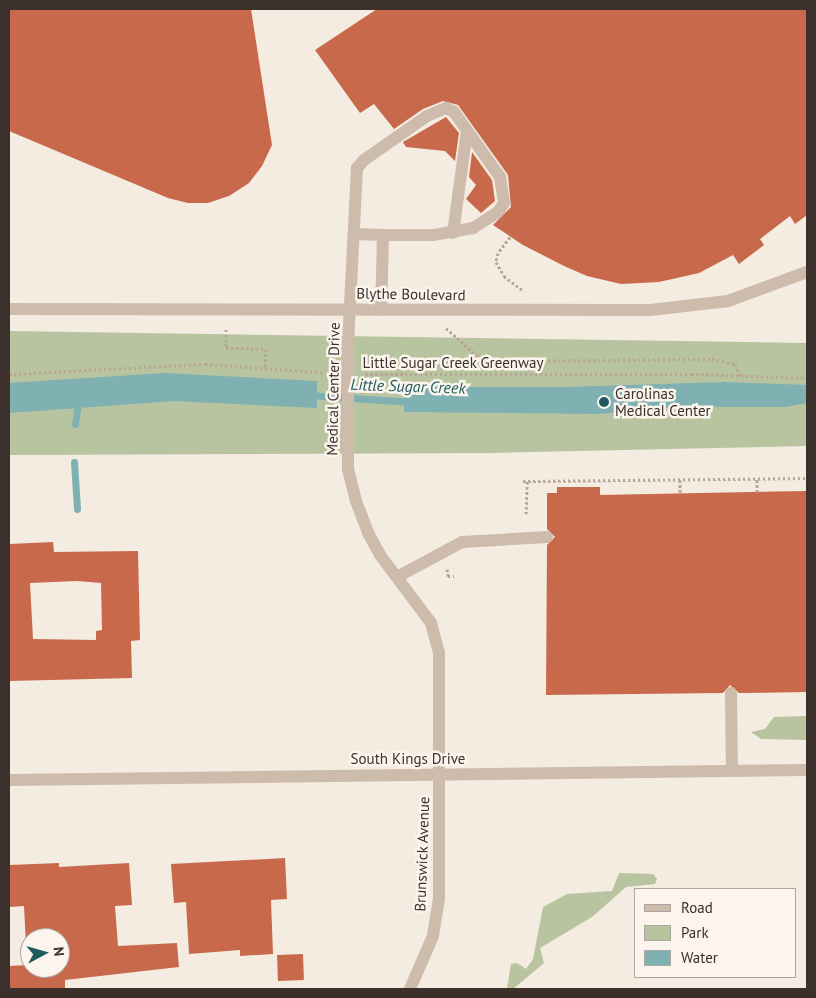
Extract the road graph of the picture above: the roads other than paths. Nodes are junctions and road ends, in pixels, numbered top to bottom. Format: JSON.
{"nodes":[{"id":1,"x":467,"y":131,"type":"junction"},
{"id":2,"x":354,"y":234,"type":"junction"},
{"id":3,"x":453,"y":234,"type":"junction"},
{"id":4,"x":383,"y":235,"type":"junction"},
{"id":5,"x":807,"y":272,"type":"edge"},
{"id":6,"x":9,"y":309,"type":"edge"},
{"id":7,"x":351,"y":310,"type":"junction"},
{"id":8,"x":381,"y":310,"type":"junction"},
{"id":9,"x":547,"y":537,"type":"dead end"},
{"id":10,"x":397,"y":576,"type":"junction"},
{"id":11,"x":731,"y":693,"type":"dead end"},
{"id":12,"x":807,"y":770,"type":"edge"},
{"id":13,"x":732,"y":771,"type":"junction"},
{"id":14,"x":440,"y":775,"type":"junction"},
{"id":15,"x":9,"y":780,"type":"edge"},
{"id":16,"x":410,"y":989,"type":"edge"}],
"edges":[{"from":1,"to":2,"type":"street","name":"Medical Center Drive"},
{"from":1,"to":3,"type":"street"},
{"from":1,"to":3,"type":"street","name":"Medical Center Drive"},
{"from":2,"to":4,"type":"street","name":"Medical Center Drive"},
{"from":2,"to":7,"type":"street","name":"Medical Center Drive"},
{"from":3,"to":4,"type":"street","name":"Medical Center Drive"},
{"from":4,"to":8,"type":"street"},
{"from":5,"to":8,"type":"street","name":"Blythe Boulevard"},
{"from":6,"to":7,"type":"street","name":"Blythe Boulevard"},
{"from":7,"to":8,"type":"street","name":"Blythe Boulevard"},
{"from":7,"to":10,"type":"street","name":"Medical Center Drive","bridge":true},
{"from":9,"to":10,"type":"street"},
{"from":10,"to":14,"type":"street","name":"Medical Center Drive"},
{"from":11,"to":13,"type":"street"},
{"from":12,"to":13,"type":"street","name":"South Kings Drive"},
{"from":13,"to":14,"type":"street","name":"South Kings Drive"},
{"from":14,"to":15,"type":"street","name":"South Kings Drive"},
{"from":14,"to":16,"type":"street","name":"Brunswick Avenue"}]}
